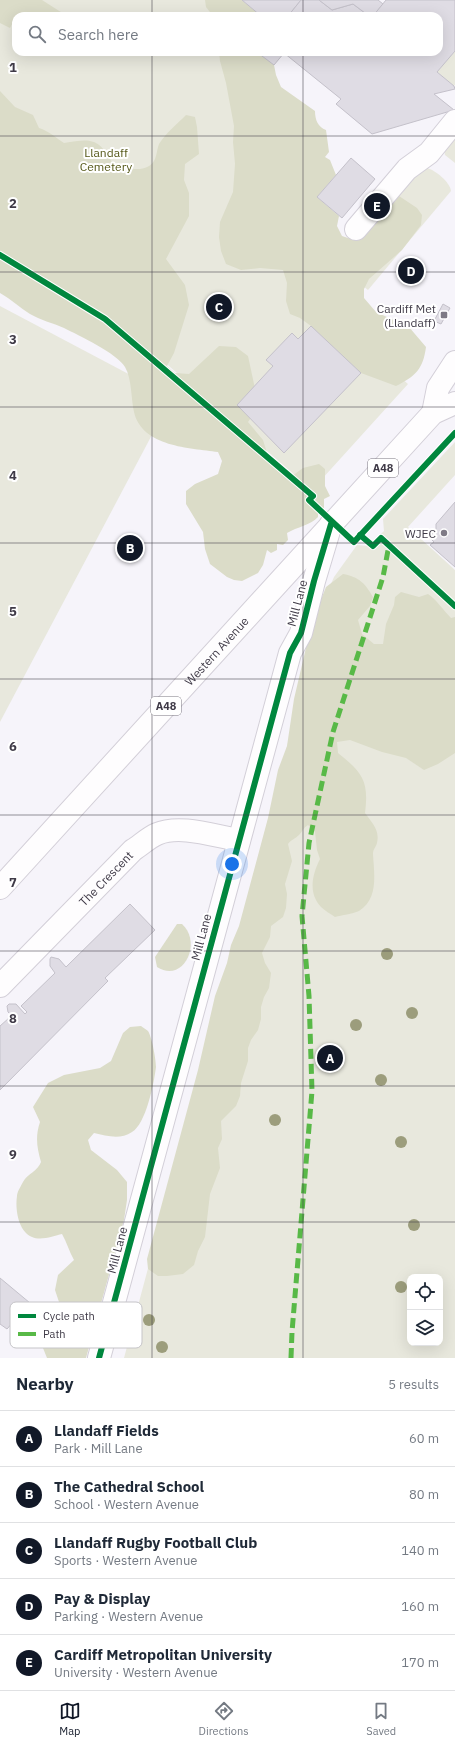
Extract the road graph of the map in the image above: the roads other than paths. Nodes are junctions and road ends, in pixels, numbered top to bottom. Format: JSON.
{"nodes":[{"id":1,"x":455,"y":121,"type":"edge"},
{"id":2,"x":356,"y":229,"type":"dead end"},
{"id":3,"x":455,"y":362,"type":"edge"},
{"id":4,"x":455,"y":403,"type":"edge"},
{"id":5,"x":433,"y":413,"type":"junction"},
{"id":6,"x":331,"y":524,"type":"junction"},
{"id":7,"x":239,"y":840,"type":"junction"},
{"id":8,"x":0,"y":888,"type":"edge"},
{"id":9,"x":0,"y":986,"type":"edge"},
{"id":10,"x":114,"y":1302,"type":"edge"},
{"id":11,"x":102,"y":1348,"type":"edge"},
{"id":12,"x":99,"y":1358,"type":"edge"}],
"edges":[{"from":1,"to":2,"type":"main road"},
{"from":3,"to":5,"type":"main road"},
{"from":4,"to":5,"type":"main road","name":"Western Avenue","number":"A48"},
{"from":5,"to":6,"type":"main road","name":"Western Avenue","number":"A48"},
{"from":6,"to":7,"type":"main road","name":"Mill Lane"},
{"from":6,"to":8,"type":"main road","name":"Western Avenue","number":"A48"},
{"from":7,"to":9,"type":"main road","name":"The Crescent"},
{"from":7,"to":10,"type":"main road","name":"Mill Lane"},
{"from":11,"to":12,"type":"main road","name":"Mill Lane"}]}
